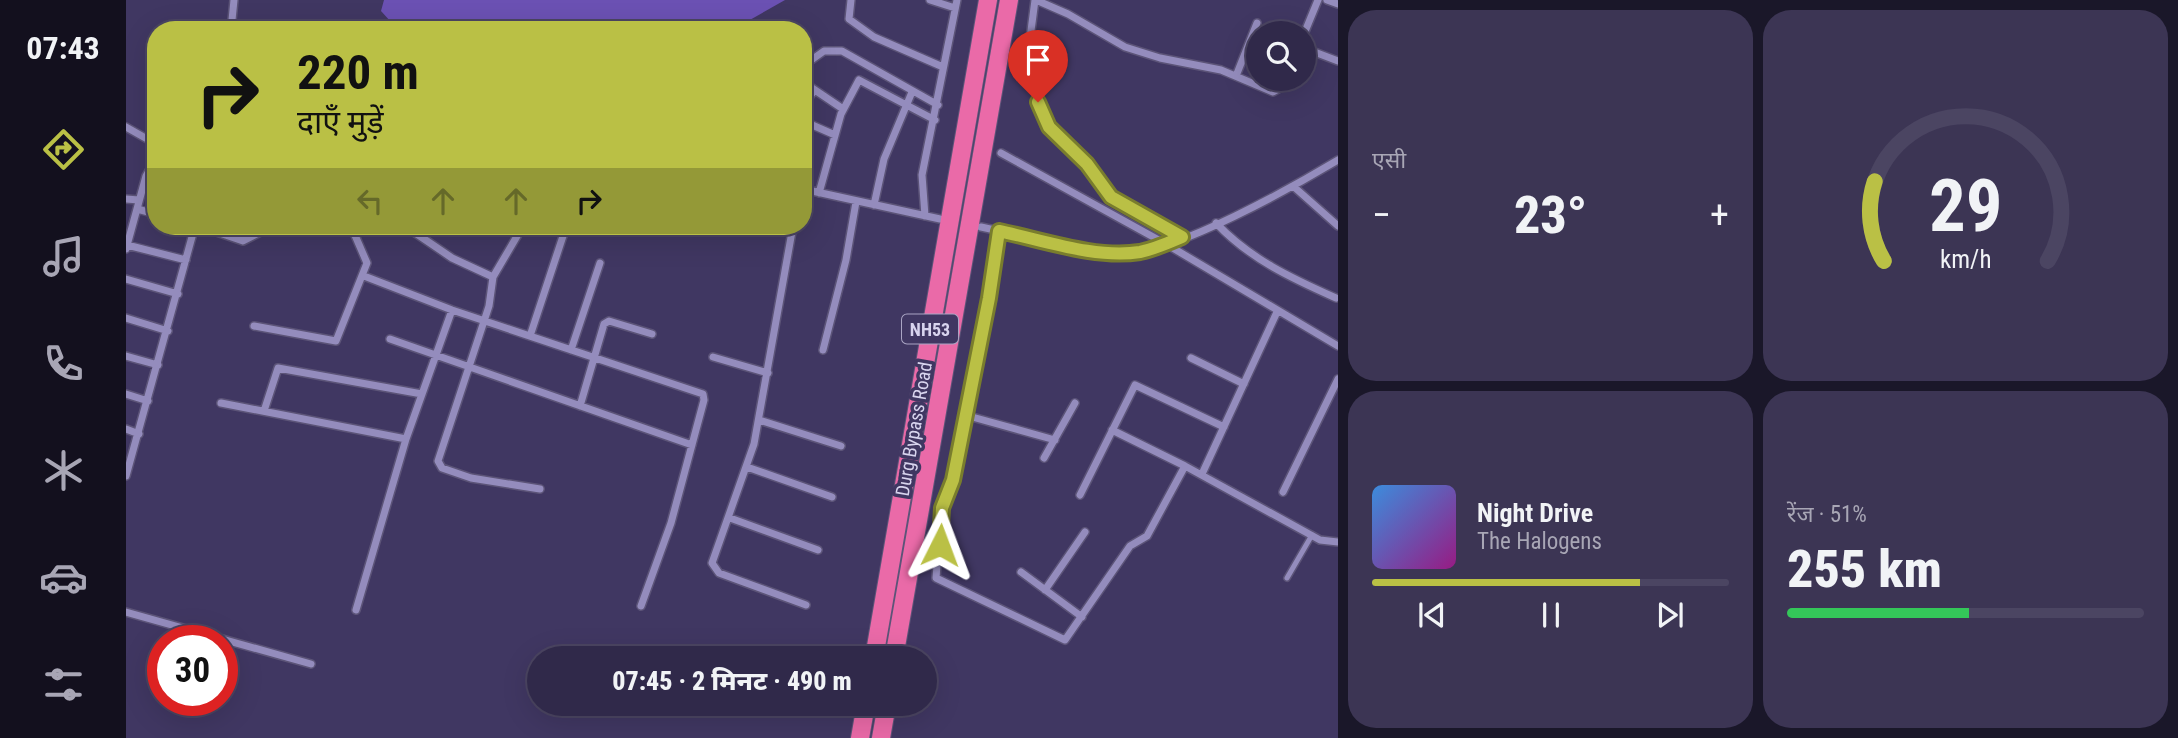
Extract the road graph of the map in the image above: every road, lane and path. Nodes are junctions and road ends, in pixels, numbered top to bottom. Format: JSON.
{"nodes":[{"id":1,"x":234,"y":0,"type":"edge"},
{"id":2,"x":851,"y":0,"type":"edge"},
{"id":3,"x":930,"y":0,"type":"edge"},
{"id":4,"x":988,"y":0,"type":"edge"},
{"id":5,"x":1009,"y":0,"type":"edge"},
{"id":6,"x":1036,"y":0,"type":"edge"},
{"id":7,"x":1318,"y":0,"type":"edge"},
{"id":8,"x":1327,"y":0,"type":"edge"},
{"id":9,"x":956,"y":4,"type":"edge"},
{"id":10,"x":1338,"y":4,"type":"edge"},
{"id":11,"x":232,"y":21,"type":"edge"},
{"id":12,"x":1309,"y":21,"type":"edge"},
{"id":13,"x":1246,"y":51,"type":"edge"},
{"id":14,"x":1316,"y":53,"type":"edge"},
{"id":15,"x":812,"y":60,"type":"edge"},
{"id":16,"x":1338,"y":61,"type":"edge"},
{"id":17,"x":943,"y":67,"type":"junction"},
{"id":18,"x":1236,"y":76,"type":"junction"},
{"id":19,"x":1246,"y":80,"type":"edge"},
{"id":20,"x":814,"y":91,"type":"joint"},
{"id":21,"x":912,"y":92,"type":"junction"},
{"id":22,"x":812,"y":94,"type":"edge"},
{"id":23,"x":906,"y":105,"type":"junction"},
{"id":24,"x":937,"y":105,"type":"junction"},
{"id":25,"x":843,"y":109,"type":"junction"},
{"id":26,"x":935,"y":120,"type":"junction"},
{"id":27,"x":812,"y":125,"type":"edge"},
{"id":28,"x":126,"y":127,"type":"edge"},
{"id":29,"x":835,"y":135,"type":"junction"},
{"id":30,"x":147,"y":139,"type":"edge"},
{"id":31,"x":1001,"y":153,"type":"dead end"},
{"id":32,"x":1338,"y":160,"type":"edge"},
{"id":33,"x":147,"y":184,"type":"edge"},
{"id":34,"x":1293,"y":187,"type":"junction"},
{"id":35,"x":812,"y":191,"type":"edge"},
{"id":36,"x":819,"y":193,"type":"junction"},
{"id":37,"x":126,"y":199,"type":"edge"},
{"id":38,"x":856,"y":202,"type":"junction"},
{"id":39,"x":138,"y":204,"type":"junction"},
{"id":40,"x":874,"y":205,"type":"junction"},
{"id":41,"x":147,"y":209,"type":"edge"},
{"id":42,"x":925,"y":216,"type":"junction"},
{"id":43,"x":940,"y":219,"type":"dead end"},
{"id":44,"x":1216,"y":223,"type":"junction"},
{"id":45,"x":1338,"y":226,"type":"edge"},
{"id":46,"x":981,"y":227,"type":"dead end"},
{"id":47,"x":999,"y":231,"type":"junction"},
{"id":48,"x":194,"y":235,"type":"edge"},
{"id":49,"x":225,"y":235,"type":"edge"},
{"id":50,"x":255,"y":235,"type":"edge"},
{"id":51,"x":355,"y":235,"type":"edge"},
{"id":52,"x":418,"y":235,"type":"edge"},
{"id":53,"x":518,"y":235,"type":"edge"},
{"id":54,"x":563,"y":235,"type":"edge"},
{"id":55,"x":791,"y":235,"type":"edge"},
{"id":56,"x":1180,"y":238,"type":"junction"},
{"id":57,"x":127,"y":243,"type":"edge"},
{"id":58,"x":1166,"y":244,"type":"junction"},
{"id":59,"x":187,"y":260,"type":"junction"},
{"id":60,"x":600,"y":263,"type":"dead end"},
{"id":61,"x":364,"y":276,"type":"junction"},
{"id":62,"x":493,"y":277,"type":"junction"},
{"id":63,"x":126,"y":279,"type":"edge"},
{"id":64,"x":178,"y":293,"type":"junction"},
{"id":65,"x":1336,"y":298,"type":"dead end"},
{"id":66,"x":452,"y":310,"type":"junction"},
{"id":67,"x":1277,"y":312,"type":"junction"},
{"id":68,"x":126,"y":318,"type":"edge"},
{"id":69,"x":485,"y":321,"type":"junction"},
{"id":70,"x":254,"y":326,"type":"dead end"},
{"id":71,"x":168,"y":331,"type":"junction"},
{"id":72,"x":652,"y":334,"type":"dead end"},
{"id":73,"x":530,"y":336,"type":"junction"},
{"id":74,"x":390,"y":339,"type":"dead end"},
{"id":75,"x":1338,"y":346,"type":"edge"},
{"id":76,"x":571,"y":350,"type":"junction"},
{"id":77,"x":823,"y":351,"type":"dead end"},
{"id":78,"x":436,"y":355,"type":"junction"},
{"id":79,"x":126,"y":356,"type":"edge"},
{"id":80,"x":713,"y":357,"type":"dead end"},
{"id":81,"x":594,"y":358,"type":"junction"},
{"id":82,"x":1191,"y":358,"type":"dead end"},
{"id":83,"x":158,"y":365,"type":"junction"},
{"id":84,"x":470,"y":367,"type":"junction"},
{"id":85,"x":768,"y":373,"type":"junction"},
{"id":86,"x":1338,"y":379,"type":"edge"},
{"id":87,"x":1244,"y":384,"type":"junction"},
{"id":88,"x":126,"y":394,"type":"edge"},
{"id":89,"x":422,"y":394,"type":"junction"},
{"id":90,"x":148,"y":401,"type":"junction"},
{"id":91,"x":221,"y":402,"type":"dead end"},
{"id":92,"x":1075,"y":403,"type":"dead end"},
{"id":93,"x":580,"y":406,"type":"junction"},
{"id":94,"x":264,"y":411,"type":"junction"},
{"id":95,"x":965,"y":415,"type":"junction"},
{"id":96,"x":759,"y":420,"type":"junction"},
{"id":97,"x":1224,"y":427,"type":"junction"},
{"id":98,"x":126,"y":429,"type":"edge"},
{"id":99,"x":1112,"y":430,"type":"junction"},
{"id":100,"x":139,"y":434,"type":"junction"},
{"id":101,"x":406,"y":439,"type":"junction"},
{"id":102,"x":1055,"y":440,"type":"junction"},
{"id":103,"x":692,"y":445,"type":"junction"},
{"id":104,"x":841,"y":446,"type":"dead end"},
{"id":105,"x":1044,"y":458,"type":"dead end"},
{"id":106,"x":1185,"y":466,"type":"junction"},
{"id":107,"x":747,"y":467,"type":"junction"},
{"id":108,"x":1202,"y":474,"type":"junction"},
{"id":109,"x":126,"y":476,"type":"edge"},
{"id":110,"x":540,"y":489,"type":"dead end"},
{"id":111,"x":1283,"y":492,"type":"dead end"},
{"id":112,"x":1080,"y":495,"type":"dead end"},
{"id":113,"x":832,"y":496,"type":"dead end"},
{"id":114,"x":730,"y":517,"type":"junction"},
{"id":115,"x":1085,"y":532,"type":"dead end"},
{"id":116,"x":1312,"y":535,"type":"junction"},
{"id":117,"x":1338,"y":542,"type":"edge"},
{"id":118,"x":818,"y":550,"type":"dead end"},
{"id":119,"x":1021,"y":572,"type":"dead end"},
{"id":120,"x":1287,"y":578,"type":"dead end"},
{"id":121,"x":1045,"y":590,"type":"junction"},
{"id":122,"x":806,"y":605,"type":"dead end"},
{"id":123,"x":641,"y":606,"type":"dead end"},
{"id":124,"x":356,"y":610,"type":"dead end"},
{"id":125,"x":126,"y":612,"type":"edge"},
{"id":126,"x":1082,"y":617,"type":"junction"},
{"id":127,"x":876,"y":646,"type":"edge"},
{"id":128,"x":896,"y":646,"type":"edge"},
{"id":129,"x":311,"y":664,"type":"dead end"},
{"id":130,"x":864,"y":716,"type":"edge"},
{"id":131,"x":885,"y":716,"type":"edge"},
{"id":132,"x":860,"y":738,"type":"edge"},
{"id":133,"x":881,"y":738,"type":"edge"}],
"edges":[{"from":1,"to":11,"type":"street"},
{"from":2,"to":17,"type":"street"},
{"from":3,"to":9,"type":"street"},
{"from":4,"to":127,"type":"highway","name":"Durg Bypass Road","number":"NH53"},
{"from":5,"to":128,"type":"highway","name":"Durg Bypass Road","number":"NH53"},
{"from":6,"to":18,"type":"street"},
{"from":6,"to":56,"type":"street"},
{"from":7,"to":12,"type":"street"},
{"from":8,"to":10,"type":"street"},
{"from":9,"to":17,"type":"street"},
{"from":13,"to":18,"type":"street"},
{"from":14,"to":16,"type":"street"},
{"from":15,"to":21,"type":"street"},
{"from":17,"to":24,"type":"street"},
{"from":18,"to":19,"type":"street"},
{"from":20,"to":22,"type":"street"},
{"from":20,"to":25,"type":"street"},
{"from":21,"to":23,"type":"street"},
{"from":21,"to":24,"type":"street"},
{"from":23,"to":25,"type":"street"},
{"from":23,"to":26,"type":"street"},
{"from":23,"to":40,"type":"street"},
{"from":24,"to":26,"type":"street"},
{"from":25,"to":29,"type":"street"},
{"from":26,"to":42,"type":"street"},
{"from":27,"to":29,"type":"street"},
{"from":28,"to":30,"type":"street"},
{"from":29,"to":36,"type":"street"},
{"from":31,"to":58,"type":"street"},
{"from":32,"to":34,"type":"street"},
{"from":33,"to":39,"type":"street"},
{"from":34,"to":44,"type":"street"},
{"from":34,"to":45,"type":"street"},
{"from":35,"to":36,"type":"street"},
{"from":36,"to":38,"type":"street"},
{"from":37,"to":39,"type":"street"},
{"from":38,"to":40,"type":"street"},
{"from":38,"to":77,"type":"street"},
{"from":39,"to":41,"type":"street"},
{"from":39,"to":57,"type":"street"},
{"from":40,"to":42,"type":"street"},
{"from":42,"to":43,"type":"street"},
{"from":44,"to":56,"type":"street"},
{"from":44,"to":65,"type":"street"},
{"from":46,"to":47,"type":"street"},
{"from":47,"to":58,"type":"street"},
{"from":47,"to":95,"type":"street"},
{"from":48,"to":59,"type":"street"},
{"from":49,"to":50,"type":"street"},
{"from":51,"to":61,"type":"street"},
{"from":52,"to":62,"type":"street"},
{"from":53,"to":62,"type":"street"},
{"from":54,"to":73,"type":"street"},
{"from":55,"to":85,"type":"street"},
{"from":56,"to":58,"type":"street"},
{"from":57,"to":59,"type":"street"},
{"from":58,"to":67,"type":"street"},
{"from":59,"to":64,"type":"street"},
{"from":60,"to":76,"type":"street"},
{"from":61,"to":66,"type":"street"},
{"from":61,"to":70,"type":"street"},
{"from":62,"to":69,"type":"street"},
{"from":63,"to":64,"type":"street"},
{"from":64,"to":71,"type":"street"},
{"from":66,"to":69,"type":"street"},
{"from":66,"to":78,"type":"street"},
{"from":67,"to":75,"type":"street"},
{"from":67,"to":87,"type":"street"},
{"from":68,"to":71,"type":"street"},
{"from":69,"to":73,"type":"street"},
{"from":69,"to":84,"type":"street"},
{"from":71,"to":83,"type":"street"},
{"from":72,"to":81,"type":"street"},
{"from":73,"to":76,"type":"street"},
{"from":74,"to":78,"type":"street"},
{"from":76,"to":81,"type":"street"},
{"from":78,"to":84,"type":"street"},
{"from":78,"to":89,"type":"street"},
{"from":79,"to":83,"type":"street"},
{"from":80,"to":85,"type":"street"},
{"from":81,"to":93,"type":"street"},
{"from":81,"to":103,"type":"street"},
{"from":82,"to":87,"type":"street"},
{"from":83,"to":90,"type":"street"},
{"from":84,"to":93,"type":"street"},
{"from":84,"to":110,"type":"street"},
{"from":85,"to":96,"type":"street"},
{"from":86,"to":111,"type":"street"},
{"from":87,"to":97,"type":"street"},
{"from":88,"to":90,"type":"street"},
{"from":89,"to":94,"type":"street"},
{"from":89,"to":101,"type":"street"},
{"from":90,"to":100,"type":"street"},
{"from":91,"to":94,"type":"street"},
{"from":92,"to":102,"type":"street"},
{"from":93,"to":103,"type":"street"},
{"from":94,"to":101,"type":"street"},
{"from":95,"to":102,"type":"street"},
{"from":95,"to":126,"type":"street"},
{"from":96,"to":104,"type":"street"},
{"from":96,"to":107,"type":"street"},
{"from":97,"to":99,"type":"street"},
{"from":97,"to":108,"type":"street"},
{"from":98,"to":100,"type":"street"},
{"from":99,"to":106,"type":"street"},
{"from":99,"to":112,"type":"street"},
{"from":100,"to":109,"type":"street"},
{"from":101,"to":124,"type":"street"},
{"from":102,"to":105,"type":"street"},
{"from":103,"to":123,"type":"street"},
{"from":106,"to":108,"type":"street"},
{"from":106,"to":126,"type":"street"},
{"from":107,"to":113,"type":"street"},
{"from":107,"to":114,"type":"street"},
{"from":108,"to":116,"type":"street"},
{"from":114,"to":118,"type":"street"},
{"from":114,"to":122,"type":"street"},
{"from":115,"to":121,"type":"street"},
{"from":116,"to":117,"type":"street"},
{"from":116,"to":120,"type":"lane"},
{"from":119,"to":121,"type":"street"},
{"from":121,"to":126,"type":"street"},
{"from":125,"to":129,"type":"street"},
{"from":130,"to":132,"type":"highway"},
{"from":131,"to":133,"type":"highway"}]}
